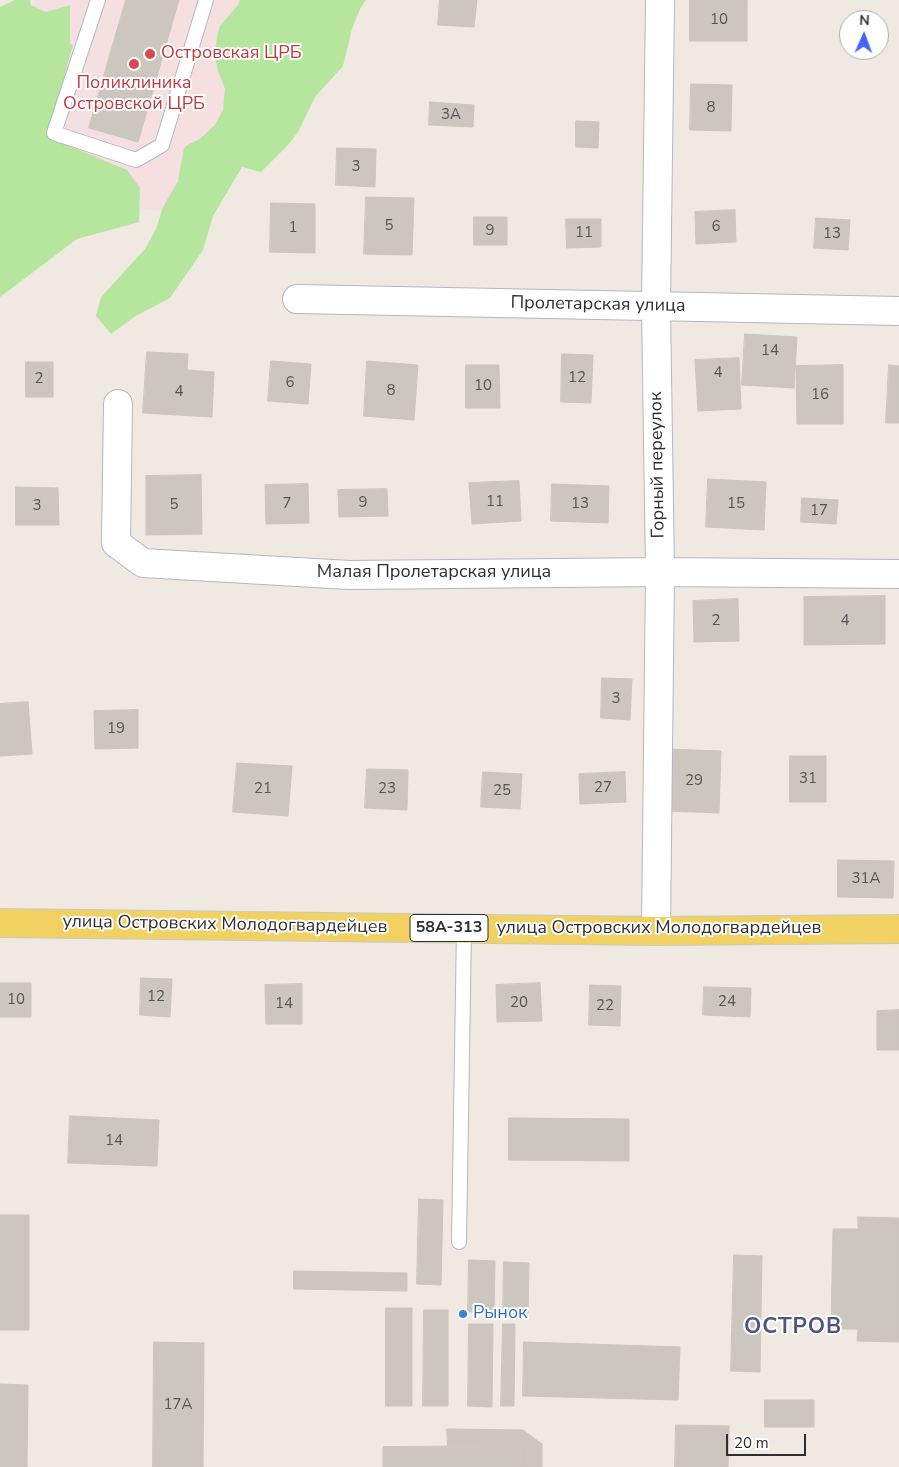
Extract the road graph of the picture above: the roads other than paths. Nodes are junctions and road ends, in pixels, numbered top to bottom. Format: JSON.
{"nodes":[{"id":1,"x":98,"y":0,"type":"edge"},
{"id":2,"x":206,"y":0,"type":"edge"},
{"id":3,"x":660,"y":0,"type":"edge"},
{"id":4,"x":297,"y":299,"type":"dead end"},
{"id":5,"x":656,"y":306,"type":"junction"},
{"id":6,"x":899,"y":311,"type":"edge"},
{"id":7,"x":118,"y":404,"type":"dead end"},
{"id":8,"x":660,"y":572,"type":"junction"},
{"id":9,"x":899,"y":574,"type":"edge"},
{"id":10,"x":0,"y":923,"type":"edge"},
{"id":11,"x":464,"y":928,"type":"junction"},
{"id":12,"x":899,"y":929,"type":"edge"},
{"id":13,"x":656,"y":931,"type":"junction"},
{"id":14,"x":459,"y":1242,"type":"dead end"}],
"edges":[{"from":1,"to":2,"type":"lane"},
{"from":3,"to":5,"type":"street","name":"Горный переулок"},
{"from":4,"to":5,"type":"street","name":"Пролетарская улица"},
{"from":5,"to":6,"type":"street","name":"Пролетарская улица"},
{"from":5,"to":8,"type":"street","name":"Горный переулок"},
{"from":7,"to":8,"type":"street","name":"Малая Пролетарская улица"},
{"from":8,"to":9,"type":"street","name":"Малая Пролетарская улица"},
{"from":8,"to":13,"type":"street","name":"Горный переулок"},
{"from":10,"to":11,"type":"main road","name":"улица Островских Молодогвардейцев","number":"58А-313"},
{"from":11,"to":13,"type":"main road","name":"улица Островских Молодогвардейцев","number":"58А-313"},
{"from":11,"to":14,"type":"lane"},
{"from":12,"to":13,"type":"main road","name":"улица Островских Молодогвардейцев","number":"58А-313"}]}
